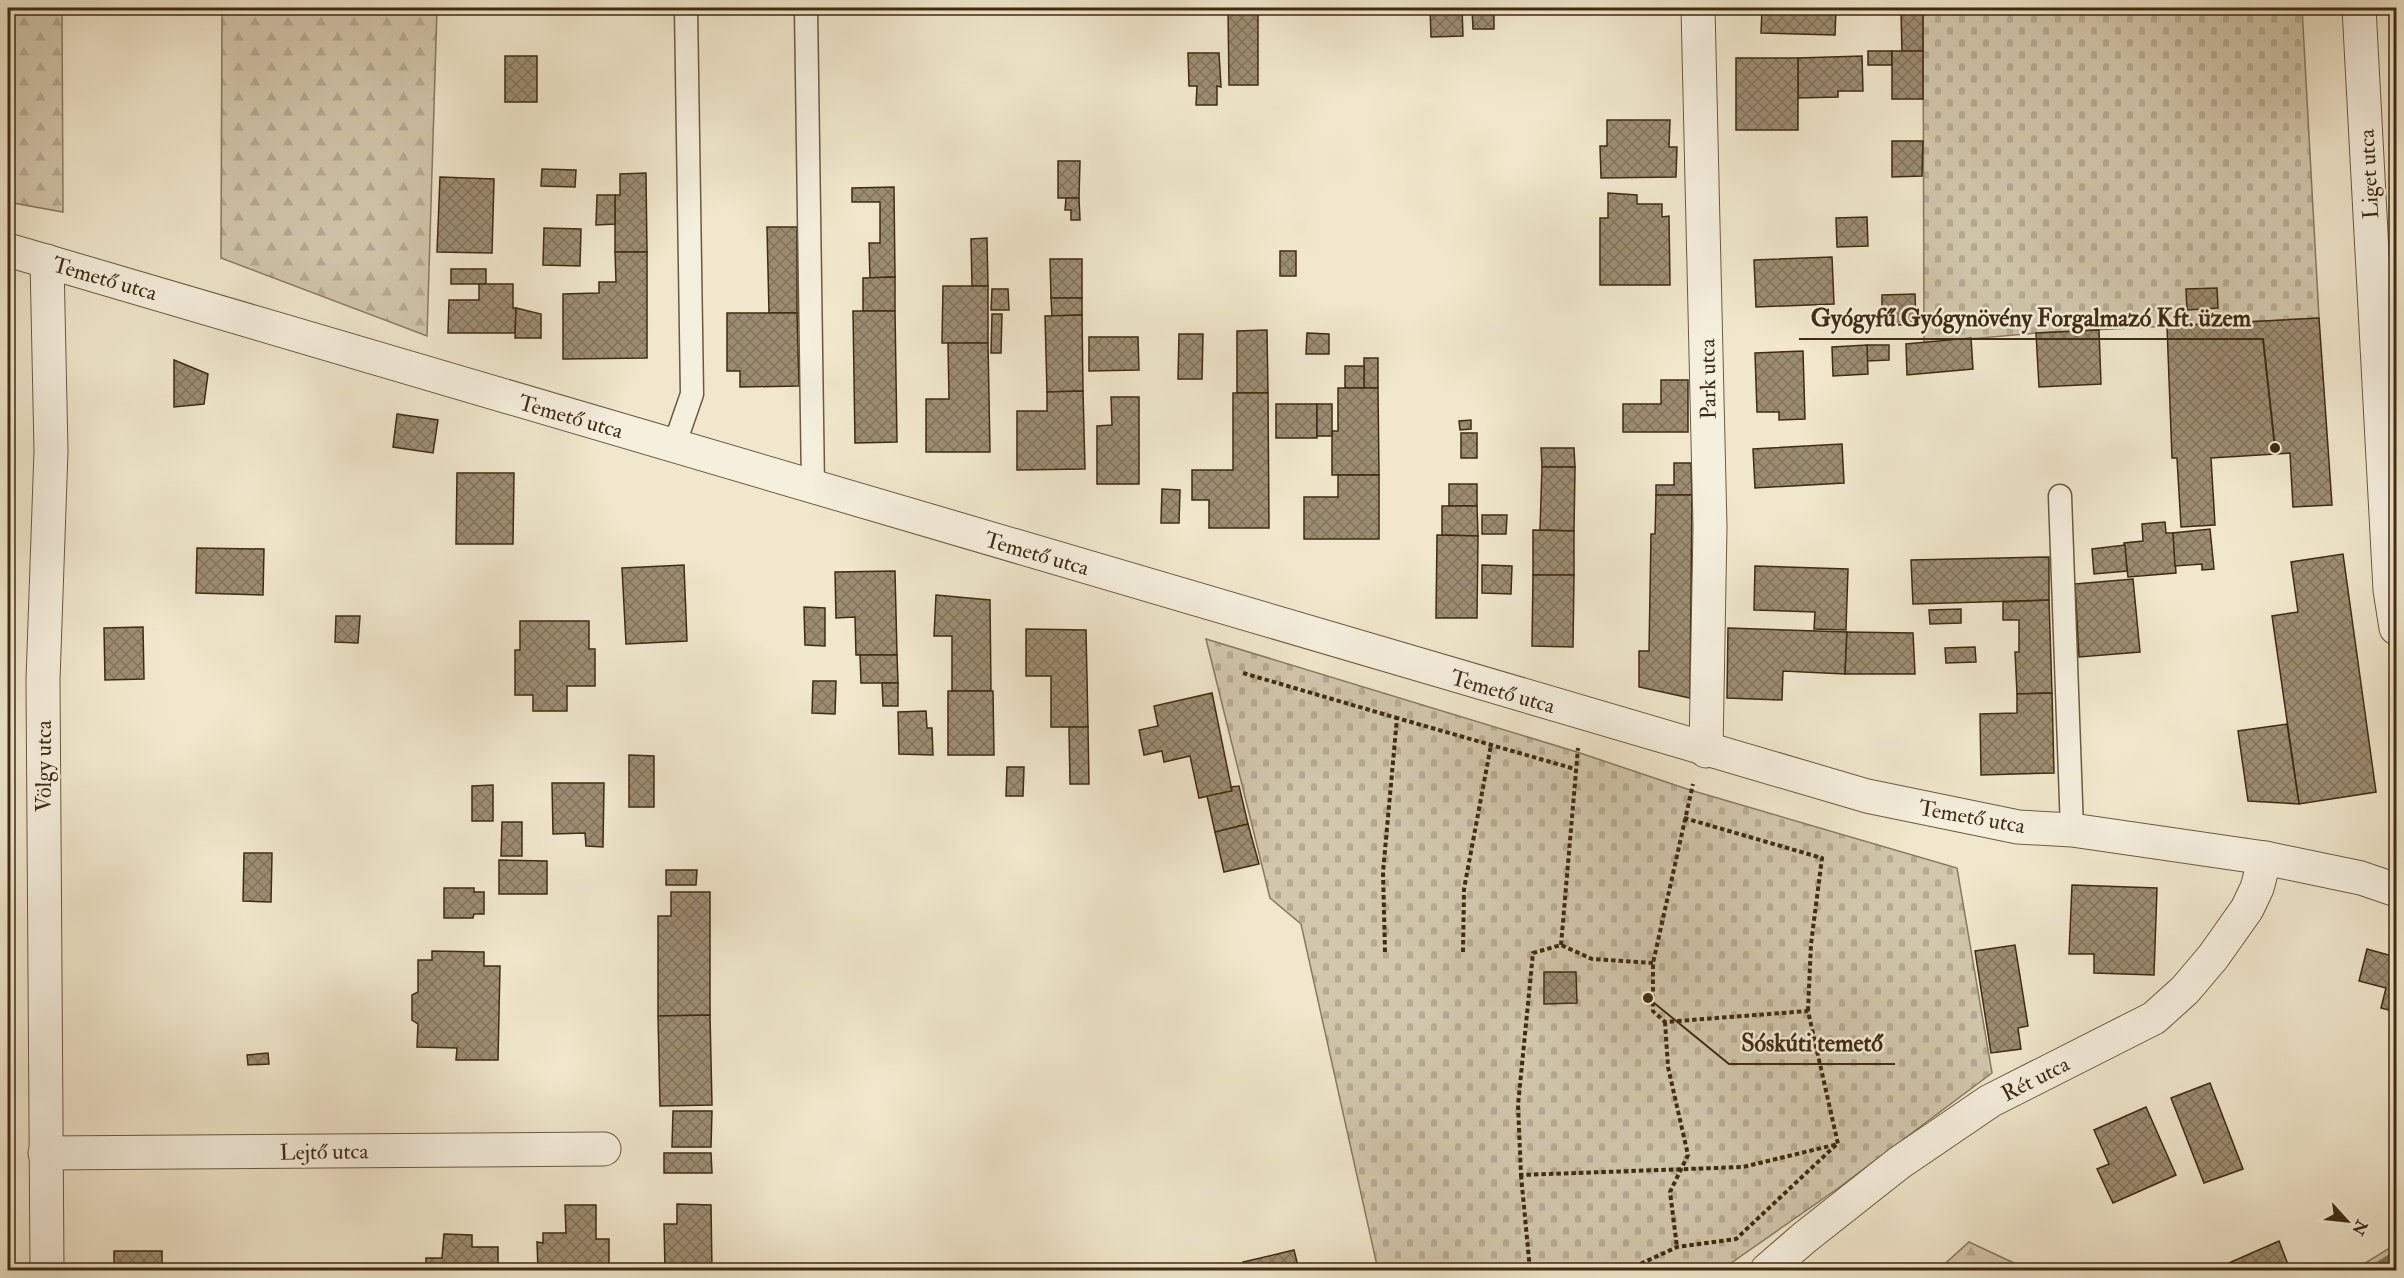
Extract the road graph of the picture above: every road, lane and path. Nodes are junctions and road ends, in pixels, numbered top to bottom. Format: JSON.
{"nodes":[{"id":1,"x":686,"y":8,"type":"edge"},
{"id":2,"x":806,"y":8,"type":"edge"},
{"id":3,"x":1698,"y":8,"type":"edge"},
{"id":4,"x":2359,"y":8,"type":"edge"},
{"id":5,"x":8,"y":250,"type":"edge"},
{"id":6,"x":47,"y":261,"type":"junction"},
{"id":7,"x":674,"y":446,"type":"junction"},
{"id":8,"x":813,"y":487,"type":"junction"},
{"id":9,"x":2060,"y":496,"type":"dead end"},
{"id":10,"x":2397,"y":628,"type":"edge"},
{"id":11,"x":1244,"y":672,"type":"dead end"},
{"id":12,"x":1584,"y":715,"type":"junction"},
{"id":13,"x":1397,"y":718,"type":"junction"},
{"id":14,"x":1491,"y":745,"type":"junction"},
{"id":15,"x":1706,"y":751,"type":"junction"},
{"id":16,"x":1575,"y":769,"type":"junction"},
{"id":17,"x":1684,"y":818,"type":"junction"},
{"id":18,"x":2072,"y":830,"type":"junction"},
{"id":19,"x":2265,"y":858,"type":"junction"},
{"id":20,"x":2397,"y":890,"type":"edge"},
{"id":21,"x":1561,"y":945,"type":"junction"},
{"id":22,"x":1385,"y":952,"type":"dead end"},
{"id":23,"x":1462,"y":952,"type":"dead end"},
{"id":24,"x":1653,"y":963,"type":"junction"},
{"id":25,"x":1808,"y":1011,"type":"junction"},
{"id":26,"x":1665,"y":1022,"type":"junction"},
{"id":27,"x":1838,"y":1144,"type":"junction"},
{"id":28,"x":604,"y":1149,"type":"dead end"},
{"id":29,"x":45,"y":1154,"type":"junction"},
{"id":30,"x":1681,"y":1169,"type":"junction"},
{"id":31,"x":1521,"y":1175,"type":"junction"},
{"id":32,"x":1677,"y":1247,"type":"junction"},
{"id":33,"x":47,"y":1270,"type":"edge"},
{"id":34,"x":1530,"y":1270,"type":"edge"},
{"id":35,"x":1628,"y":1270,"type":"edge"},
{"id":36,"x":1767,"y":1270,"type":"edge"}],
"edges":[{"from":1,"to":7,"type":"lane"},
{"from":2,"to":8,"type":"lane"},
{"from":3,"to":15,"type":"street","name":"Park utca"},
{"from":4,"to":10,"type":"street","name":"Liget utca"},
{"from":5,"to":6,"type":"street","name":"Temető utca"},
{"from":6,"to":7,"type":"street","name":"Temető utca"},
{"from":6,"to":29,"type":"street","name":"Völgy utca"},
{"from":7,"to":8,"type":"street","name":"Temető utca"},
{"from":8,"to":12,"type":"street","name":"Temető utca"},
{"from":9,"to":18,"type":"lane"},
{"from":11,"to":13,"type":"path"},
{"from":12,"to":15,"type":"street","name":"Temető utca"},
{"from":12,"to":16,"type":"path"},
{"from":13,"to":14,"type":"path"},
{"from":13,"to":22,"type":"path"},
{"from":14,"to":16,"type":"path"},
{"from":14,"to":23,"type":"path"},
{"from":15,"to":17,"type":"path"},
{"from":15,"to":18,"type":"street","name":"Temető utca"},
{"from":16,"to":21,"type":"path"},
{"from":17,"to":24,"type":"path"},
{"from":17,"to":25,"type":"path"},
{"from":18,"to":19,"type":"street","name":"Temető utca"},
{"from":19,"to":20,"type":"street","name":"Temető utca"},
{"from":19,"to":36,"type":"street","name":"Rét utca"},
{"from":21,"to":24,"type":"path"},
{"from":21,"to":31,"type":"path"},
{"from":24,"to":26,"type":"path"},
{"from":25,"to":26,"type":"path"},
{"from":25,"to":27,"type":"path"},
{"from":26,"to":30,"type":"path"},
{"from":27,"to":30,"type":"path"},
{"from":27,"to":32,"type":"path"},
{"from":28,"to":29,"type":"street","name":"Lejtő utca"},
{"from":29,"to":33,"type":"street","name":"Völgy utca"},
{"from":30,"to":31,"type":"path"},
{"from":30,"to":32,"type":"path"},
{"from":31,"to":34,"type":"path"},
{"from":32,"to":35,"type":"path"}]}
